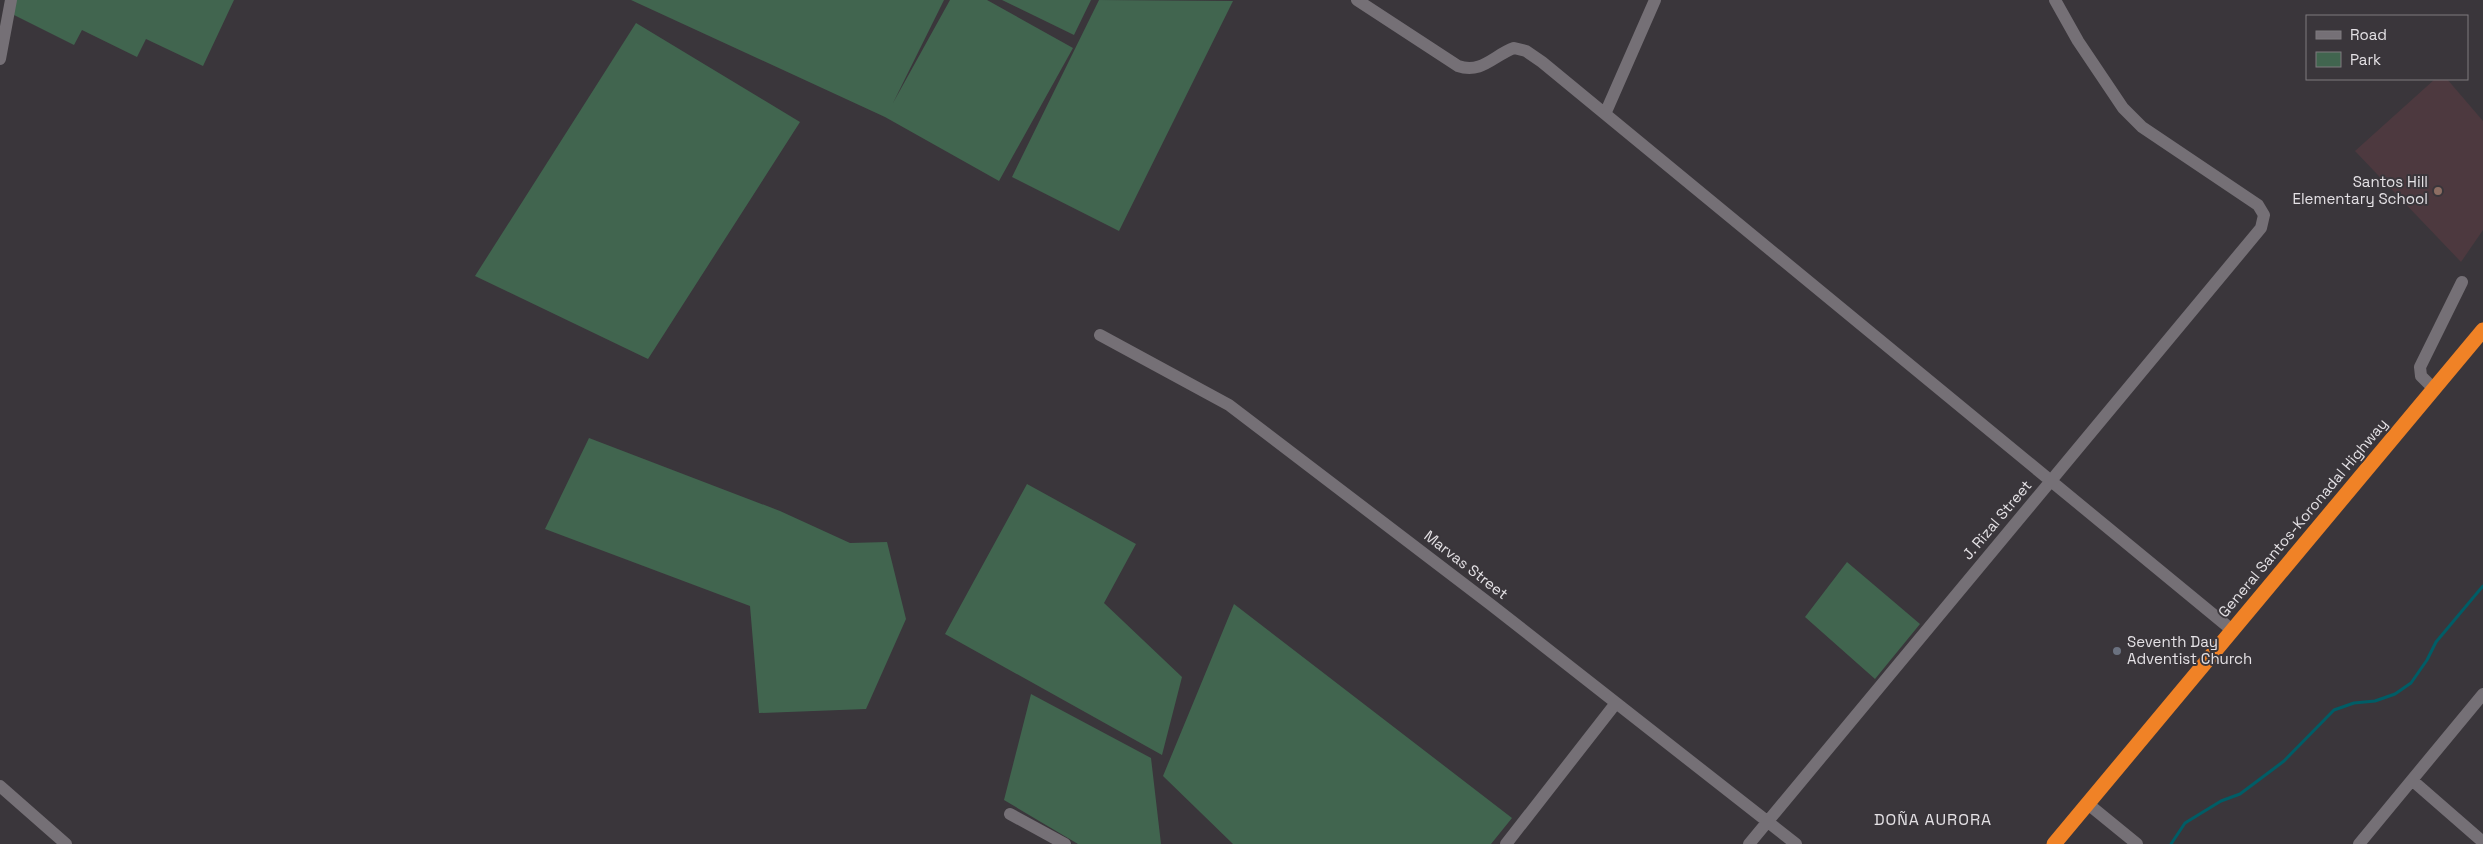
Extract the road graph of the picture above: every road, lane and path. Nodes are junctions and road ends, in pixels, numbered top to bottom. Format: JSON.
{"nodes":[{"id":1,"x":11,"y":0,"type":"edge"},
{"id":2,"x":1357,"y":0,"type":"edge"},
{"id":3,"x":1655,"y":0,"type":"edge"},
{"id":4,"x":2055,"y":0,"type":"edge"},
{"id":5,"x":0,"y":59,"type":"edge"},
{"id":6,"x":1605,"y":114,"type":"junction"},
{"id":7,"x":2462,"y":282,"type":"dead end"},
{"id":8,"x":2483,"y":330,"type":"edge"},
{"id":9,"x":1100,"y":336,"type":"dead end"},
{"id":10,"x":2434,"y":389,"type":"junction"},
{"id":11,"x":2050,"y":481,"type":"junction"},
{"id":12,"x":2232,"y":630,"type":"junction"},
{"id":13,"x":2483,"y":694,"type":"edge"},
{"id":14,"x":1616,"y":703,"type":"junction"},
{"id":15,"x":2412,"y":782,"type":"junction"},
{"id":16,"x":0,"y":786,"type":"edge"},
{"id":17,"x":2088,"y":804,"type":"junction"},
{"id":18,"x":1010,"y":814,"type":"dead end"},
{"id":19,"x":1768,"y":821,"type":"junction"},
{"id":20,"x":2483,"y":842,"type":"edge"},
{"id":21,"x":66,"y":844,"type":"edge"},
{"id":22,"x":1065,"y":844,"type":"edge"},
{"id":23,"x":1506,"y":844,"type":"edge"},
{"id":24,"x":1749,"y":844,"type":"edge"},
{"id":25,"x":1796,"y":844,"type":"edge"},
{"id":26,"x":2054,"y":844,"type":"edge"},
{"id":27,"x":2137,"y":844,"type":"edge"},
{"id":28,"x":2360,"y":844,"type":"edge"}],
"edges":[{"from":1,"to":5,"type":"street"},
{"from":2,"to":6,"type":"street"},
{"from":3,"to":6,"type":"street"},
{"from":4,"to":11,"type":"street","name":"J. Rizal Street"},
{"from":6,"to":11,"type":"street"},
{"from":7,"to":10,"type":"street"},
{"from":8,"to":10,"type":"highway","name":"General Santos-Koronadal Highway"},
{"from":9,"to":14,"type":"street","name":"Marvas Street"},
{"from":10,"to":12,"type":"highway","name":"General Santos-Koronadal Highway"},
{"from":11,"to":12,"type":"street"},
{"from":11,"to":19,"type":"street","name":"J. Rizal Street"},
{"from":12,"to":17,"type":"highway","name":"General Santos-Koronadal Highway"},
{"from":13,"to":15,"type":"street"},
{"from":14,"to":19,"type":"street","name":"Marvas Street"},
{"from":14,"to":23,"type":"street"},
{"from":15,"to":20,"type":"street"},
{"from":15,"to":28,"type":"street"},
{"from":16,"to":21,"type":"street"},
{"from":17,"to":26,"type":"highway","name":"General Santos-Koronadal Highway"},
{"from":17,"to":27,"type":"street"},
{"from":18,"to":22,"type":"street"},
{"from":19,"to":24,"type":"street","name":"J. Rizal Street"},
{"from":19,"to":25,"type":"street","name":"Marvas Street"}]}
